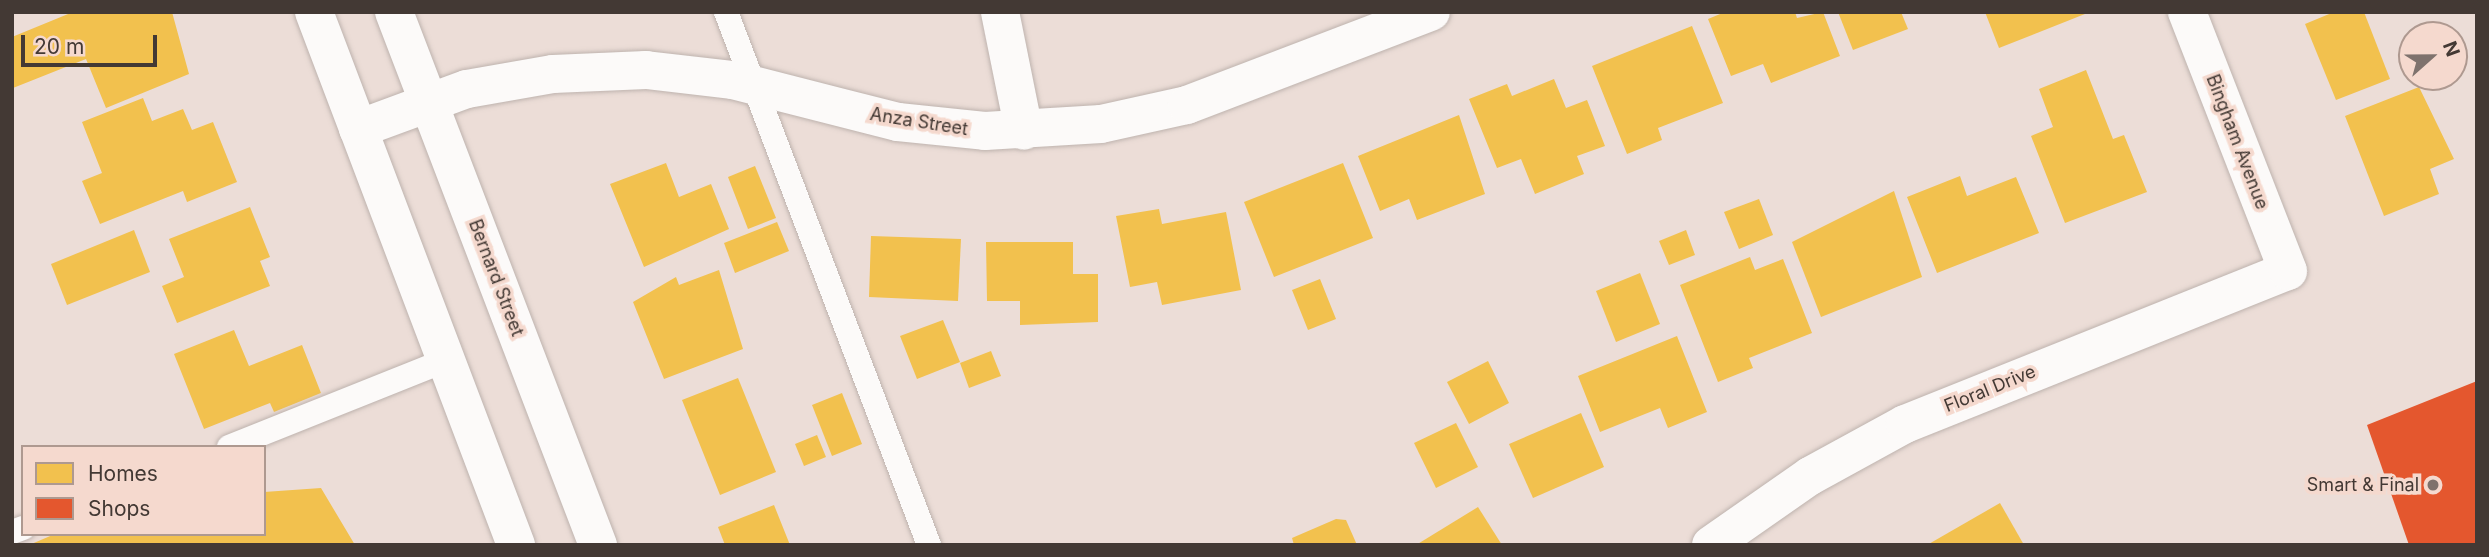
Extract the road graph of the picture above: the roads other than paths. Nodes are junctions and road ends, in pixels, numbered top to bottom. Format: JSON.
{"nodes":[{"id":1,"x":314,"y":12,"type":"edge"},
{"id":2,"x":394,"y":12,"type":"edge"},
{"id":3,"x":726,"y":12,"type":"edge"},
{"id":4,"x":1000,"y":12,"type":"edge"},
{"id":5,"x":1431,"y":12,"type":"edge"},
{"id":6,"x":2187,"y":12,"type":"edge"},
{"id":7,"x":753,"y":85,"type":"junction"},
{"id":8,"x":428,"y":101,"type":"junction"},
{"id":9,"x":358,"y":129,"type":"junction"},
{"id":10,"x":1024,"y":131,"type":"junction"},
{"id":11,"x":2288,"y":271,"type":"joint"},
{"id":12,"x":446,"y":360,"type":"junction"},
{"id":13,"x":234,"y":445,"type":"edge"},
{"id":14,"x":516,"y":545,"type":"edge"},
{"id":15,"x":598,"y":545,"type":"edge"},
{"id":16,"x":929,"y":545,"type":"edge"},
{"id":17,"x":1711,"y":545,"type":"edge"}],
"edges":[{"from":1,"to":9,"type":"street"},
{"from":2,"to":8,"type":"street","name":"Bernard Street"},
{"from":3,"to":7,"type":"lane"},
{"from":4,"to":10,"type":"street"},
{"from":5,"to":10,"type":"street","name":"Anza Street"},
{"from":6,"to":11,"type":"street","name":"Bingham Avenue"},
{"from":7,"to":8,"type":"street","name":"Anza Street"},
{"from":7,"to":10,"type":"street","name":"Anza Street"},
{"from":7,"to":16,"type":"lane"},
{"from":8,"to":9,"type":"street","name":"Anza Street"},
{"from":8,"to":15,"type":"street","name":"Bernard Street"},
{"from":9,"to":12,"type":"street"},
{"from":11,"to":17,"type":"street","name":"Floral Drive"},
{"from":12,"to":13,"type":"lane"},
{"from":12,"to":14,"type":"street"}]}
